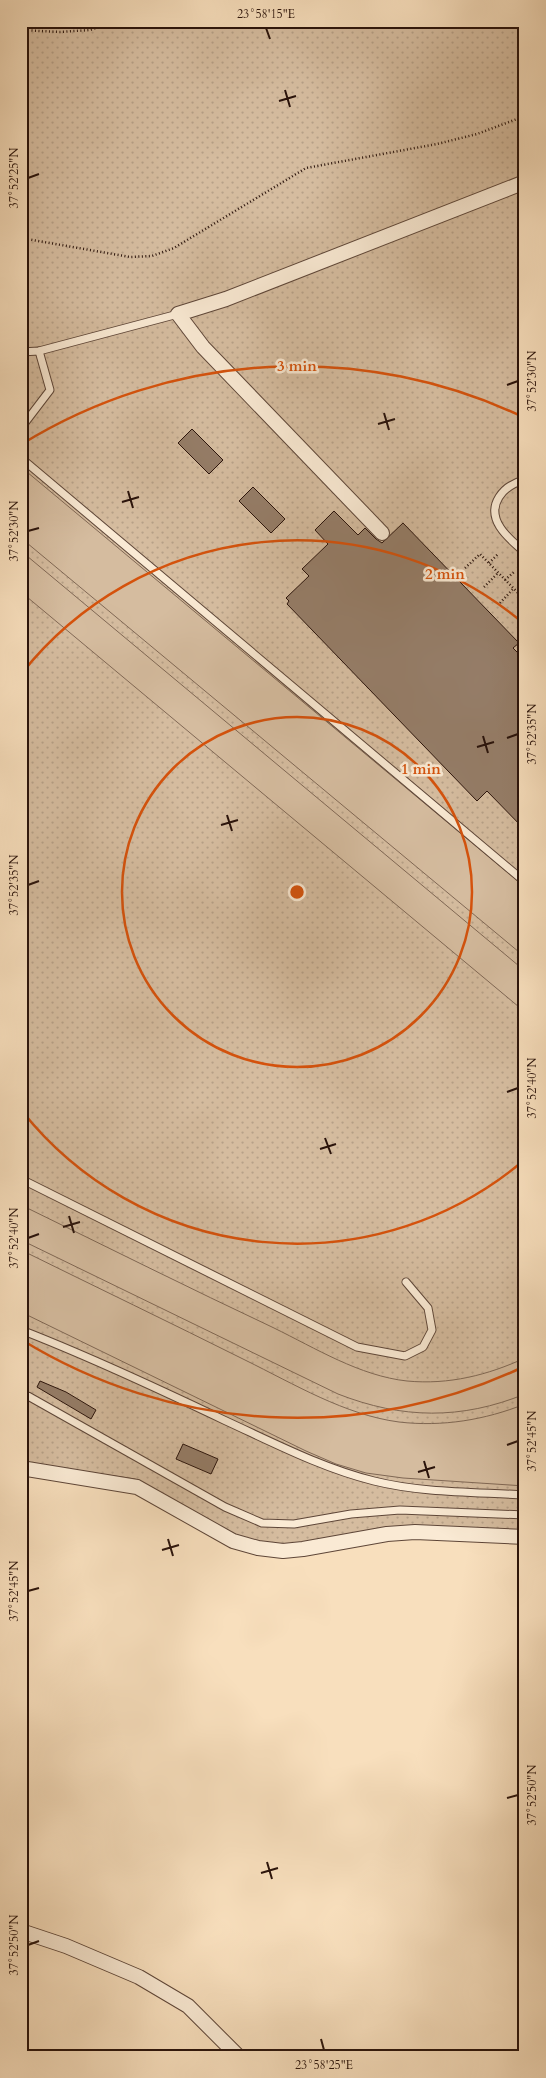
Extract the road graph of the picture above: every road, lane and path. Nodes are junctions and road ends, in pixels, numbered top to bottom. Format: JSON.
{"nodes":[{"id":1,"x":116,"y":21,"type":"edge"},
{"id":2,"x":21,"y":30,"type":"edge"},
{"id":3,"x":525,"y":116,"type":"edge"},
{"id":4,"x":525,"y":182,"type":"edge"},
{"id":5,"x":21,"y":238,"type":"edge"},
{"id":6,"x":178,"y":314,"type":"junction"},
{"id":7,"x":39,"y":351,"type":"junction"},
{"id":8,"x":21,"y":352,"type":"edge"},
{"id":9,"x":21,"y":428,"type":"edge"},
{"id":10,"x":21,"y":458,"type":"edge"},
{"id":11,"x":525,"y":480,"type":"edge"},
{"id":12,"x":382,"y":533,"type":"dead end"},
{"id":13,"x":498,"y":554,"type":"dead end"},
{"id":14,"x":525,"y":554,"type":"edge"},
{"id":15,"x":489,"y":563,"type":"junction"},
{"id":16,"x":466,"y":568,"type":"dead end"},
{"id":17,"x":514,"y":572,"type":"dead end"},
{"id":18,"x":498,"y":573,"type":"junction"},
{"id":19,"x":505,"y":580,"type":"junction"},
{"id":20,"x":484,"y":587,"type":"dead end"},
{"id":21,"x":514,"y":588,"type":"junction"},
{"id":22,"x":524,"y":598,"type":"edge"},
{"id":23,"x":500,"y":603,"type":"dead end"},
{"id":24,"x":525,"y":615,"type":"edge"},
{"id":25,"x":518,"y":621,"type":"dead end"},
{"id":26,"x":525,"y":882,"type":"edge"},
{"id":27,"x":21,"y":1179,"type":"edge"},
{"id":28,"x":406,"y":1282,"type":"dead end"},
{"id":29,"x":21,"y":1330,"type":"edge"},
{"id":30,"x":21,"y":1394,"type":"edge"},
{"id":31,"x":21,"y":1468,"type":"edge"},
{"id":32,"x":525,"y":1495,"type":"edge"},
{"id":33,"x":525,"y":1515,"type":"edge"},
{"id":34,"x":525,"y":1538,"type":"edge"},
{"id":35,"x":21,"y":1931,"type":"edge"},
{"id":36,"x":239,"y":2057,"type":"edge"}],
"edges":[{"from":1,"to":2,"type":"path"},
{"from":3,"to":5,"type":"path"},
{"from":4,"to":6,"type":"street"},
{"from":6,"to":7,"type":"lane"},
{"from":6,"to":12,"type":"street"},
{"from":7,"to":8,"type":"lane"},
{"from":7,"to":9,"type":"lane"},
{"from":10,"to":26,"type":"lane"},
{"from":11,"to":14,"type":"lane"},
{"from":13,"to":15,"type":"path"},
{"from":15,"to":16,"type":"path"},
{"from":15,"to":18,"type":"path"},
{"from":17,"to":19,"type":"path"},
{"from":18,"to":19,"type":"path"},
{"from":18,"to":20,"type":"path"},
{"from":19,"to":21,"type":"path"},
{"from":21,"to":22,"type":"path"},
{"from":21,"to":23,"type":"path"},
{"from":24,"to":25,"type":"path"},
{"from":27,"to":28,"type":"lane"},
{"from":29,"to":32,"type":"lane"},
{"from":30,"to":33,"type":"lane"},
{"from":31,"to":34,"type":"street"},
{"from":35,"to":36,"type":"street"}]}
